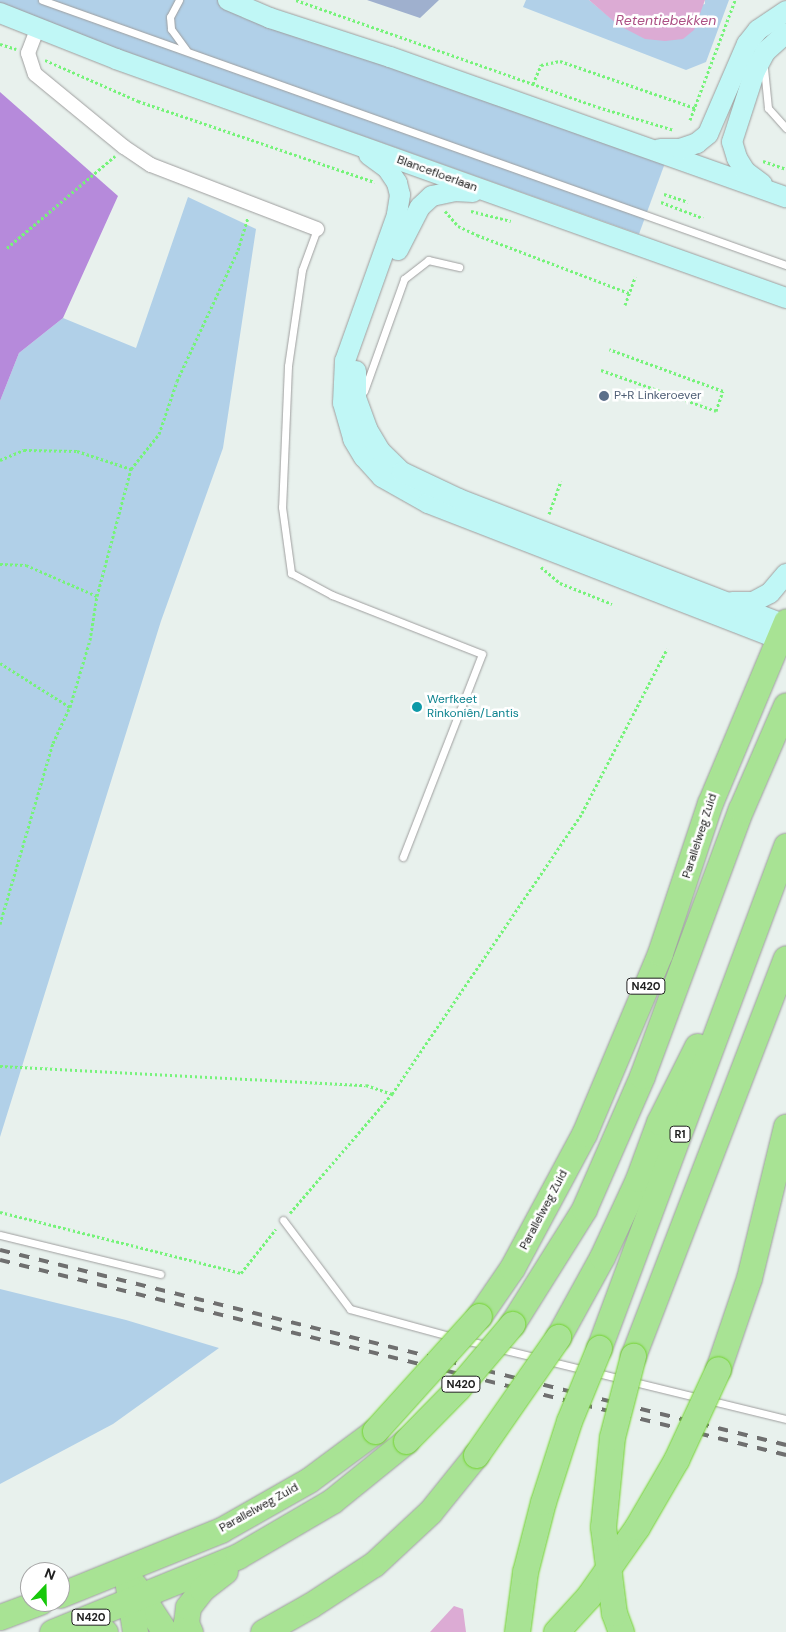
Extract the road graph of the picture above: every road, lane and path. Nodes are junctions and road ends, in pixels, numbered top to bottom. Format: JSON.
{"nodes":[{"id":1,"x":42,"y":0,"type":"edge"},
{"id":2,"x":178,"y":0,"type":"edge"},
{"id":3,"x":296,"y":0,"type":"edge"},
{"id":4,"x":735,"y":0,"type":"edge"},
{"id":5,"x":238,"y":2,"type":"edge"},
{"id":6,"x":786,"y":11,"type":"edge"},
{"id":7,"x":0,"y":13,"type":"edge"},
{"id":8,"x":38,"y":27,"type":"junction"},
{"id":9,"x":786,"y":33,"type":"edge"},
{"id":10,"x":0,"y":44,"type":"edge"},
{"id":11,"x":188,"y":52,"type":"junction"},
{"id":12,"x":765,"y":52,"type":"junction"},
{"id":13,"x":28,"y":53,"type":"junction"},
{"id":14,"x":533,"y":84,"type":"junction"},
{"id":15,"x":695,"y":108,"type":"junction"},
{"id":16,"x":690,"y":120,"type":"dead end"},
{"id":17,"x":786,"y":128,"type":"edge"},
{"id":18,"x":349,"y":141,"type":"junction"},
{"id":19,"x":630,"y":143,"type":"junction"},
{"id":20,"x":697,"y":144,"type":"junction"},
{"id":21,"x":124,"y":147,"type":"junction"},
{"id":22,"x":736,"y":158,"type":"junction"},
{"id":23,"x":786,"y":169,"type":"edge"},
{"id":24,"x":397,"y":183,"type":"junction"},
{"id":25,"x":490,"y":193,"type":"junction"},
{"id":26,"x":664,"y":194,"type":"dead end"},
{"id":27,"x":786,"y":197,"type":"edge"},
{"id":28,"x":661,"y":202,"type":"dead end"},
{"id":29,"x":688,"y":202,"type":"dead end"},
{"id":30,"x":252,"y":205,"type":"junction"},
{"id":31,"x":450,"y":206,"type":"dead end"},
{"id":32,"x":468,"y":210,"type":"dead end"},
{"id":33,"x":703,"y":218,"type":"dead end"},
{"id":34,"x":516,"y":222,"type":"dead end"},
{"id":35,"x":317,"y":229,"type":"joint"},
{"id":36,"x":7,"y":248,"type":"dead end"},
{"id":37,"x":786,"y":265,"type":"edge"},
{"id":38,"x":459,"y":267,"type":"dead end"},
{"id":39,"x":635,"y":277,"type":"dead end"},
{"id":40,"x":629,"y":294,"type":"junction"},
{"id":41,"x":786,"y":298,"type":"edge"},
{"id":42,"x":625,"y":305,"type":"dead end"},
{"id":43,"x":609,"y":349,"type":"dead end"},
{"id":44,"x":602,"y":370,"type":"dead end"},
{"id":45,"x":362,"y":418,"type":"junction"},
{"id":46,"x":0,"y":460,"type":"edge"},
{"id":47,"x":131,"y":470,"type":"junction"},
{"id":48,"x":561,"y":481,"type":"dead end"},
{"id":49,"x":548,"y":517,"type":"dead end"},
{"id":50,"x":0,"y":564,"type":"edge"},
{"id":51,"x":539,"y":565,"type":"dead end"},
{"id":52,"x":786,"y":574,"type":"edge"},
{"id":53,"x":96,"y":596,"type":"junction"},
{"id":54,"x":730,"y":602,"type":"junction"},
{"id":55,"x":612,"y":604,"type":"dead end"},
{"id":56,"x":784,"y":631,"type":"edge"},
{"id":57,"x":667,"y":649,"type":"dead end"},
{"id":58,"x":0,"y":663,"type":"edge"},
{"id":59,"x":786,"y":705,"type":"edge"},
{"id":60,"x":70,"y":707,"type":"junction"},
{"id":61,"x":786,"y":846,"type":"edge"},
{"id":62,"x":403,"y":858,"type":"dead end"},
{"id":63,"x":758,"y":918,"type":"junction"},
{"id":64,"x":0,"y":924,"type":"edge"},
{"id":65,"x":786,"y":958,"type":"edge"},
{"id":66,"x":0,"y":1066,"type":"edge"},
{"id":67,"x":392,"y":1094,"type":"junction"},
{"id":68,"x":786,"y":1126,"type":"edge"},
{"id":69,"x":0,"y":1212,"type":"edge"},
{"id":70,"x":283,"y":1220,"type":"junction"},
{"id":71,"x":0,"y":1235,"type":"edge"},
{"id":72,"x":160,"y":1274,"type":"dead end"},
{"id":73,"x":786,"y":1419,"type":"edge"},
{"id":74,"x":238,"y":1556,"type":"junction"},
{"id":75,"x":133,"y":1590,"type":"junction"},
{"id":76,"x":70,"y":1593,"type":"edge"},
{"id":77,"x":20,"y":1610,"type":"edge"},
{"id":78,"x":0,"y":1617,"type":"edge"},
{"id":79,"x":52,"y":1632,"type":"edge"},
{"id":80,"x":99,"y":1632,"type":"edge"},
{"id":81,"x":105,"y":1632,"type":"edge"},
{"id":82,"x":135,"y":1632,"type":"edge"},
{"id":83,"x":165,"y":1632,"type":"edge"},
{"id":84,"x":190,"y":1632,"type":"edge"},
{"id":85,"x":263,"y":1632,"type":"edge"},
{"id":86,"x":517,"y":1632,"type":"edge"},
{"id":87,"x":556,"y":1632,"type":"edge"},
{"id":88,"x":620,"y":1632,"type":"edge"}],
"edges":[{"from":1,"to":11,"type":"lane"},
{"from":2,"to":11,"type":"lane"},
{"from":3,"to":14,"type":"path"},
{"from":4,"to":15,"type":"path"},
{"from":5,"to":19,"type":"main road"},
{"from":6,"to":20,"type":"main road"},
{"from":7,"to":8,"type":"main road","name":"Blancefloerlaan"},
{"from":8,"to":13,"type":"street"},
{"from":8,"to":18,"type":"main road","name":"Blancefloerlaan"},
{"from":9,"to":12,"type":"main road"},
{"from":10,"to":13,"type":"path"},
{"from":11,"to":37,"type":"lane"},
{"from":12,"to":17,"type":"lane"},
{"from":12,"to":22,"type":"main road"},
{"from":13,"to":21,"type":"street"},
{"from":13,"to":24,"type":"path"},
{"from":14,"to":15,"type":"path"},
{"from":14,"to":20,"type":"path"},
{"from":15,"to":16,"type":"path"},
{"from":18,"to":24,"type":"main road"},
{"from":18,"to":25,"type":"main road","name":"Blancefloerlaan"},
{"from":19,"to":20,"type":"main road"},
{"from":19,"to":27,"type":"main road"},
{"from":21,"to":30,"type":"street"},
{"from":21,"to":36,"type":"path"},
{"from":22,"to":23,"type":"path"},
{"from":22,"to":27,"type":"main road"},
{"from":24,"to":56,"type":"main road"},
{"from":25,"to":41,"type":"main road","name":"Blancefloerlaan"},
{"from":25,"to":45,"type":"main road"},
{"from":26,"to":29,"type":"path"},
{"from":28,"to":33,"type":"path"},
{"from":30,"to":35,"type":"street"},
{"from":30,"to":47,"type":"path"},
{"from":31,"to":40,"type":"path"},
{"from":32,"to":34,"type":"path"},
{"from":35,"to":62,"type":"lane"},
{"from":38,"to":45,"type":"lane"},
{"from":39,"to":40,"type":"path"},
{"from":40,"to":42,"type":"path"},
{"from":43,"to":44,"type":"path"},
{"from":45,"to":54,"type":"main road"},
{"from":46,"to":47,"type":"path"},
{"from":47,"to":53,"type":"path"},
{"from":48,"to":49,"type":"path"},
{"from":50,"to":53,"type":"path"},
{"from":51,"to":55,"type":"path"},
{"from":52,"to":54,"type":"main road"},
{"from":53,"to":60,"type":"path"},
{"from":54,"to":56,"type":"main road"},
{"from":56,"to":75,"type":"highway","name":"Parallelweg Zuid","number":"N420","bridge":true},
{"from":57,"to":67,"type":"path"},
{"from":58,"to":60,"type":"path"},
{"from":59,"to":74,"type":"highway","name":"Parallelweg Zuid","number":"N420","bridge":true},
{"from":60,"to":64,"type":"path"},
{"from":61,"to":63,"type":"highway","number":"R1"},
{"from":63,"to":85,"type":"highway","bridge":true},
{"from":63,"to":86,"type":"highway","number":"R1","bridge":true},
{"from":65,"to":88,"type":"highway","bridge":true},
{"from":66,"to":67,"type":"path"},
{"from":67,"to":70,"type":"path"},
{"from":68,"to":87,"type":"highway","bridge":true},
{"from":69,"to":70,"type":"path"},
{"from":70,"to":73,"type":"lane"},
{"from":71,"to":72,"type":"lane"},
{"from":74,"to":75,"type":"highway","name":"Parallelweg Zuid","number":"N420"},
{"from":74,"to":84,"type":"highway"},
{"from":75,"to":76,"type":"highway","name":"Parallelweg Zuid","number":"N420"},
{"from":75,"to":79,"type":"highway","name":"Parallelweg Zuid","number":"N420"},
{"from":75,"to":82,"type":"highway"},
{"from":75,"to":83,"type":"highway"},
{"from":77,"to":78,"type":"highway"},
{"from":80,"to":81,"type":"highway"}]}
